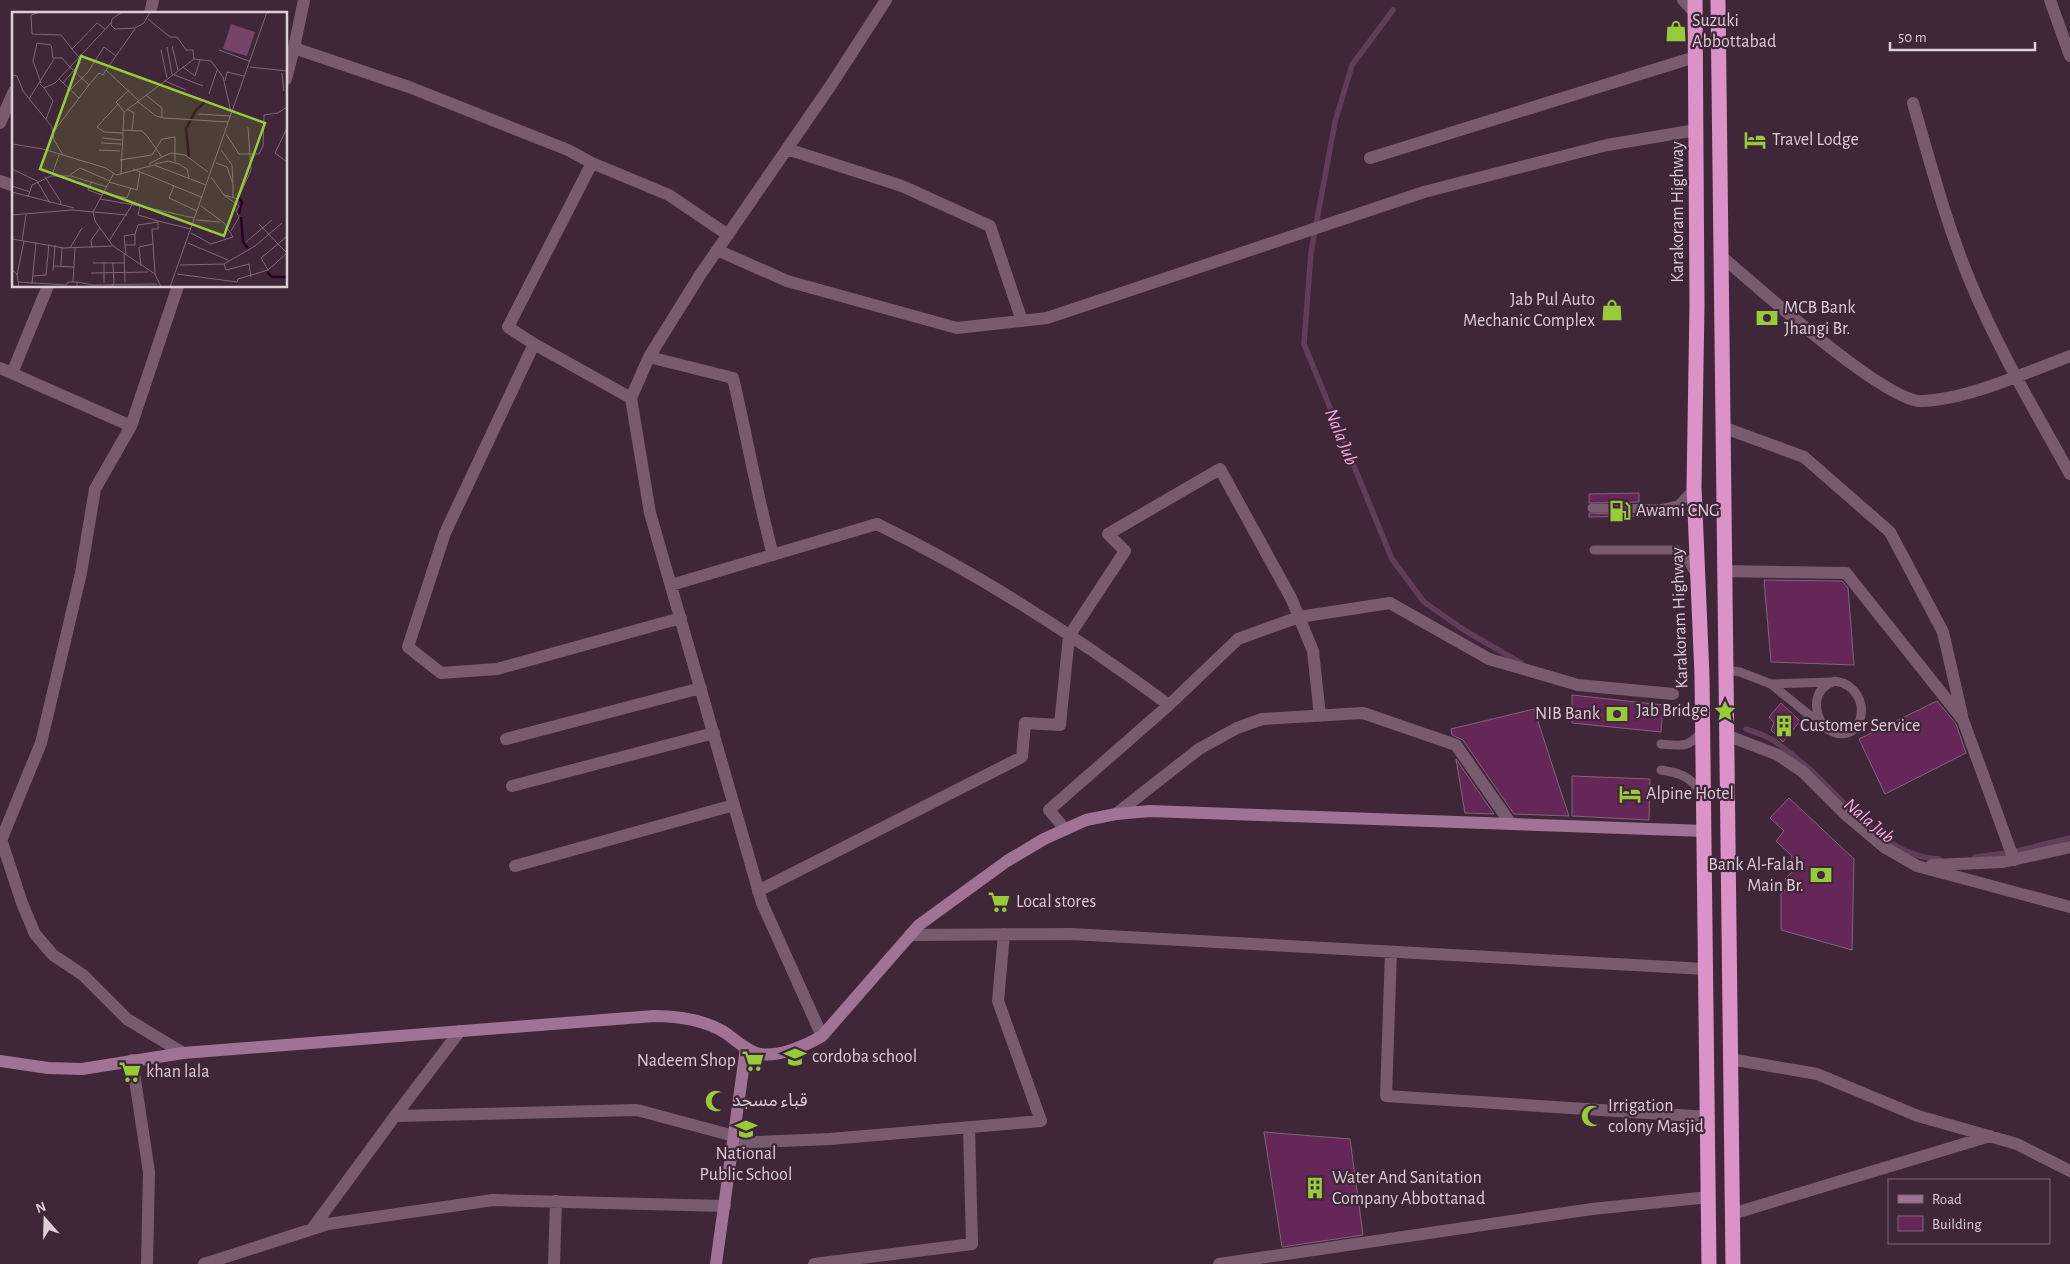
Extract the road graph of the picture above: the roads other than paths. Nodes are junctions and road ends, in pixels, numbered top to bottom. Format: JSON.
{"nodes":[{"id":1,"x":304,"y":0,"type":"edge"},
{"id":2,"x":886,"y":0,"type":"edge"},
{"id":3,"x":1683,"y":0,"type":"edge"},
{"id":4,"x":1718,"y":0,"type":"edge"},
{"id":5,"x":2050,"y":0,"type":"edge"},
{"id":6,"x":1695,"y":7,"type":"edge"},
{"id":7,"x":294,"y":48,"type":"junction"},
{"id":8,"x":2070,"y":56,"type":"edge"},
{"id":9,"x":1696,"y":57,"type":"junction"},
{"id":10,"x":288,"y":71,"type":"edge"},
{"id":11,"x":12,"y":95,"type":"edge"},
{"id":12,"x":1912,"y":103,"type":"dead end"},
{"id":13,"x":0,"y":123,"type":"edge"},
{"id":14,"x":1696,"y":130,"type":"junction"},
{"id":15,"x":787,"y":149,"type":"junction"},
{"id":16,"x":1370,"y":158,"type":"dead end"},
{"id":17,"x":592,"y":163,"type":"junction"},
{"id":18,"x":0,"y":181,"type":"edge"},
{"id":19,"x":12,"y":185,"type":"edge"},
{"id":20,"x":728,"y":235,"type":"junction"},
{"id":21,"x":718,"y":250,"type":"junction"},
{"id":22,"x":1720,"y":255,"type":"junction"},
{"id":23,"x":47,"y":288,"type":"edge"},
{"id":24,"x":177,"y":288,"type":"edge"},
{"id":25,"x":1697,"y":305,"type":"junction"},
{"id":26,"x":1720,"y":308,"type":"junction"},
{"id":27,"x":1022,"y":321,"type":"junction"},
{"id":28,"x":534,"y":344,"type":"junction"},
{"id":29,"x":2070,"y":356,"type":"edge"},
{"id":30,"x":649,"y":357,"type":"junction"},
{"id":31,"x":6,"y":370,"type":"edge"},
{"id":32,"x":2016,"y":376,"type":"junction"},
{"id":33,"x":631,"y":398,"type":"junction"},
{"id":34,"x":131,"y":426,"type":"junction"},
{"id":35,"x":1722,"y":427,"type":"junction"},
{"id":36,"x":2070,"y":474,"type":"edge"},
{"id":37,"x":1694,"y":487,"type":"junction"},
{"id":38,"x":1592,"y":508,"type":"dead end"},
{"id":39,"x":1594,"y":550,"type":"dead end"},
{"id":40,"x":773,"y":555,"type":"junction"},
{"id":41,"x":1724,"y":571,"type":"junction"},
{"id":42,"x":1697,"y":579,"type":"junction"},
{"id":43,"x":671,"y":585,"type":"junction"},
{"id":44,"x":1299,"y":617,"type":"junction"},
{"id":45,"x":681,"y":618,"type":"junction"},
{"id":46,"x":1069,"y":636,"type":"junction"},
{"id":47,"x":1725,"y":670,"type":"junction"},
{"id":48,"x":1835,"y":681,"type":"junction"},
{"id":49,"x":1771,"y":684,"type":"junction"},
{"id":50,"x":701,"y":688,"type":"junction"},
{"id":51,"x":1672,"y":694,"type":"dead end"},
{"id":52,"x":1169,"y":705,"type":"junction"},
{"id":53,"x":1320,"y":716,"type":"junction"},
{"id":54,"x":1963,"y":720,"type":"junction"},
{"id":55,"x":1703,"y":723,"type":"junction"},
{"id":56,"x":1824,"y":727,"type":"junction"},
{"id":57,"x":1726,"y":731,"type":"junction"},
{"id":58,"x":714,"y":733,"type":"junction"},
{"id":59,"x":506,"y":739,"type":"dead end"},
{"id":60,"x":1662,"y":744,"type":"dead end"},
{"id":61,"x":1661,"y":770,"type":"dead end"},
{"id":62,"x":512,"y":786,"type":"dead end"},
{"id":63,"x":1704,"y":796,"type":"junction"},
{"id":64,"x":734,"y":805,"type":"junction"},
{"id":65,"x":1116,"y":814,"type":"junction"},
{"id":66,"x":1512,"y":824,"type":"junction"},
{"id":67,"x":1065,"y":829,"type":"junction"},
{"id":68,"x":1705,"y":832,"type":"junction"},
{"id":69,"x":1,"y":837,"type":"edge"},
{"id":70,"x":2070,"y":847,"type":"edge"},
{"id":71,"x":2014,"y":860,"type":"junction"},
{"id":72,"x":514,"y":866,"type":"dead end"},
{"id":73,"x":1917,"y":866,"type":"junction"},
{"id":74,"x":758,"y":891,"type":"junction"},
{"id":75,"x":2070,"y":907,"type":"edge"},
{"id":76,"x":1004,"y":934,"type":"junction"},
{"id":77,"x":910,"y":935,"type":"junction"},
{"id":78,"x":1391,"y":952,"type":"junction"},
{"id":79,"x":1706,"y":969,"type":"junction"},
{"id":80,"x":460,"y":1032,"type":"junction"},
{"id":81,"x":822,"y":1036,"type":"junction"},
{"id":82,"x":746,"y":1048,"type":"junction"},
{"id":83,"x":183,"y":1053,"type":"junction"},
{"id":84,"x":1730,"y":1059,"type":"junction"},
{"id":85,"x":132,"y":1060,"type":"junction"},
{"id":86,"x":0,"y":1061,"type":"edge"},
{"id":87,"x":395,"y":1116,"type":"junction"},
{"id":88,"x":1709,"y":1117,"type":"junction"},
{"id":89,"x":969,"y":1128,"type":"junction"},
{"id":90,"x":1991,"y":1136,"type":"junction"},
{"id":91,"x":734,"y":1140,"type":"junction"},
{"id":92,"x":2070,"y":1171,"type":"edge"},
{"id":93,"x":1708,"y":1197,"type":"junction"},
{"id":94,"x":556,"y":1201,"type":"junction"},
{"id":95,"x":725,"y":1206,"type":"junction"},
{"id":96,"x":1732,"y":1214,"type":"junction"},
{"id":97,"x":312,"y":1229,"type":"junction"},
{"id":98,"x":147,"y":1264,"type":"edge"},
{"id":99,"x":204,"y":1264,"type":"edge"},
{"id":100,"x":554,"y":1264,"type":"edge"},
{"id":101,"x":716,"y":1264,"type":"edge"},
{"id":102,"x":814,"y":1264,"type":"edge"},
{"id":103,"x":1219,"y":1264,"type":"edge"},
{"id":104,"x":1710,"y":1264,"type":"edge"},
{"id":105,"x":1732,"y":1264,"type":"edge"}],
"edges":[{"from":1,"to":7,"type":"street"},
{"from":2,"to":15,"type":"street"},
{"from":3,"to":6,"type":"street"},
{"from":4,"to":22,"type":"highway"},
{"from":5,"to":8,"type":"street"},
{"from":6,"to":9,"type":"highway","name":"Karakoram Highway"},
{"from":7,"to":10,"type":"street"},
{"from":7,"to":17,"type":"street"},
{"from":9,"to":14,"type":"highway","name":"Karakoram Highway"},
{"from":9,"to":16,"type":"street"},
{"from":11,"to":13,"type":"street"},
{"from":12,"to":32,"type":"street"},
{"from":14,"to":25,"type":"highway","name":"Karakoram Highway"},
{"from":14,"to":27,"type":"street"},
{"from":15,"to":20,"type":"street"},
{"from":15,"to":27,"type":"street"},
{"from":17,"to":20,"type":"street"},
{"from":17,"to":28,"type":"street"},
{"from":18,"to":19,"type":"street"},
{"from":20,"to":21,"type":"street"},
{"from":21,"to":27,"type":"street"},
{"from":21,"to":30,"type":"street"},
{"from":22,"to":26,"type":"highway"},
{"from":22,"to":32,"type":"street"},
{"from":23,"to":31,"type":"street"},
{"from":24,"to":34,"type":"street"},
{"from":25,"to":26,"type":"highway"},
{"from":25,"to":37,"type":"highway","name":"Karakoram Highway"},
{"from":26,"to":35,"type":"highway"},
{"from":28,"to":33,"type":"street"},
{"from":28,"to":45,"type":"street"},
{"from":29,"to":32,"type":"street"},
{"from":30,"to":33,"type":"street"},
{"from":30,"to":40,"type":"street"},
{"from":31,"to":34,"type":"street"},
{"from":32,"to":36,"type":"street"},
{"from":33,"to":43,"type":"street"},
{"from":34,"to":69,"type":"street"},
{"from":35,"to":41,"type":"highway"},
{"from":35,"to":54,"type":"street"},
{"from":37,"to":38,"type":"lane"},
{"from":37,"to":42,"type":"highway","name":"Karakoram Highway"},
{"from":39,"to":42,"type":"lane"},
{"from":40,"to":43,"type":"street"},
{"from":40,"to":46,"type":"street"},
{"from":41,"to":47,"type":"highway"},
{"from":41,"to":54,"type":"street"},
{"from":42,"to":55,"type":"highway","name":"Karakoram Highway"},
{"from":43,"to":45,"type":"street"},
{"from":44,"to":46,"type":"street"},
{"from":44,"to":51,"type":"street"},
{"from":44,"to":52,"type":"street"},
{"from":44,"to":53,"type":"street"},
{"from":45,"to":50,"type":"street"},
{"from":46,"to":52,"type":"street"},
{"from":46,"to":74,"type":"street"},
{"from":47,"to":49,"type":"lane"},
{"from":47,"to":57,"type":"highway"},
{"from":48,"to":49,"type":"lane"},
{"from":48,"to":56,"type":"lane"},
{"from":48,"to":56,"type":"lane"},
{"from":49,"to":56,"type":"lane"},
{"from":50,"to":58,"type":"street"},
{"from":50,"to":59,"type":"street"},
{"from":52,"to":67,"type":"street"},
{"from":53,"to":65,"type":"street"},
{"from":53,"to":66,"type":"street"},
{"from":54,"to":71,"type":"street"},
{"from":55,"to":60,"type":"lane"},
{"from":55,"to":63,"type":"highway","name":"Karakoram Highway"},
{"from":57,"to":73,"type":"street"},
{"from":57,"to":84,"type":"highway"},
{"from":58,"to":62,"type":"street"},
{"from":58,"to":64,"type":"street"},
{"from":61,"to":63,"type":"lane"},
{"from":63,"to":68,"type":"highway","name":"Karakoram Highway"},
{"from":64,"to":72,"type":"street"},
{"from":64,"to":74,"type":"street"},
{"from":65,"to":66,"type":"street"},
{"from":65,"to":67,"type":"street"},
{"from":66,"to":68,"type":"street"},
{"from":67,"to":77,"type":"street"},
{"from":68,"to":79,"type":"highway","name":"Karakoram Highway"},
{"from":69,"to":83,"type":"street"},
{"from":70,"to":71,"type":"street"},
{"from":71,"to":73,"type":"street"},
{"from":73,"to":75,"type":"street"},
{"from":74,"to":81,"type":"street"},
{"from":76,"to":77,"type":"street"},
{"from":76,"to":78,"type":"street"},
{"from":76,"to":89,"type":"street"},
{"from":77,"to":81,"type":"street"},
{"from":78,"to":79,"type":"street"},
{"from":78,"to":88,"type":"street"},
{"from":79,"to":88,"type":"highway","name":"Karakoram Highway"},
{"from":80,"to":82,"type":"street"},
{"from":80,"to":83,"type":"street"},
{"from":80,"to":87,"type":"street"},
{"from":81,"to":82,"type":"street"},
{"from":82,"to":91,"type":"street"},
{"from":83,"to":85,"type":"street"},
{"from":84,"to":90,"type":"street"},
{"from":84,"to":96,"type":"highway"},
{"from":85,"to":86,"type":"street"},
{"from":85,"to":98,"type":"street"},
{"from":87,"to":91,"type":"street"},
{"from":87,"to":97,"type":"street"},
{"from":88,"to":93,"type":"highway","name":"Karakoram Highway"},
{"from":89,"to":91,"type":"street"},
{"from":89,"to":102,"type":"street"},
{"from":90,"to":92,"type":"street"},
{"from":90,"to":96,"type":"street"},
{"from":91,"to":95,"type":"street"},
{"from":93,"to":103,"type":"street"},
{"from":93,"to":104,"type":"highway","name":"Karakoram Highway"},
{"from":94,"to":95,"type":"street"},
{"from":94,"to":97,"type":"street"},
{"from":94,"to":100,"type":"street"},
{"from":95,"to":101,"type":"street"},
{"from":96,"to":105,"type":"highway"},
{"from":97,"to":99,"type":"street"}]}
